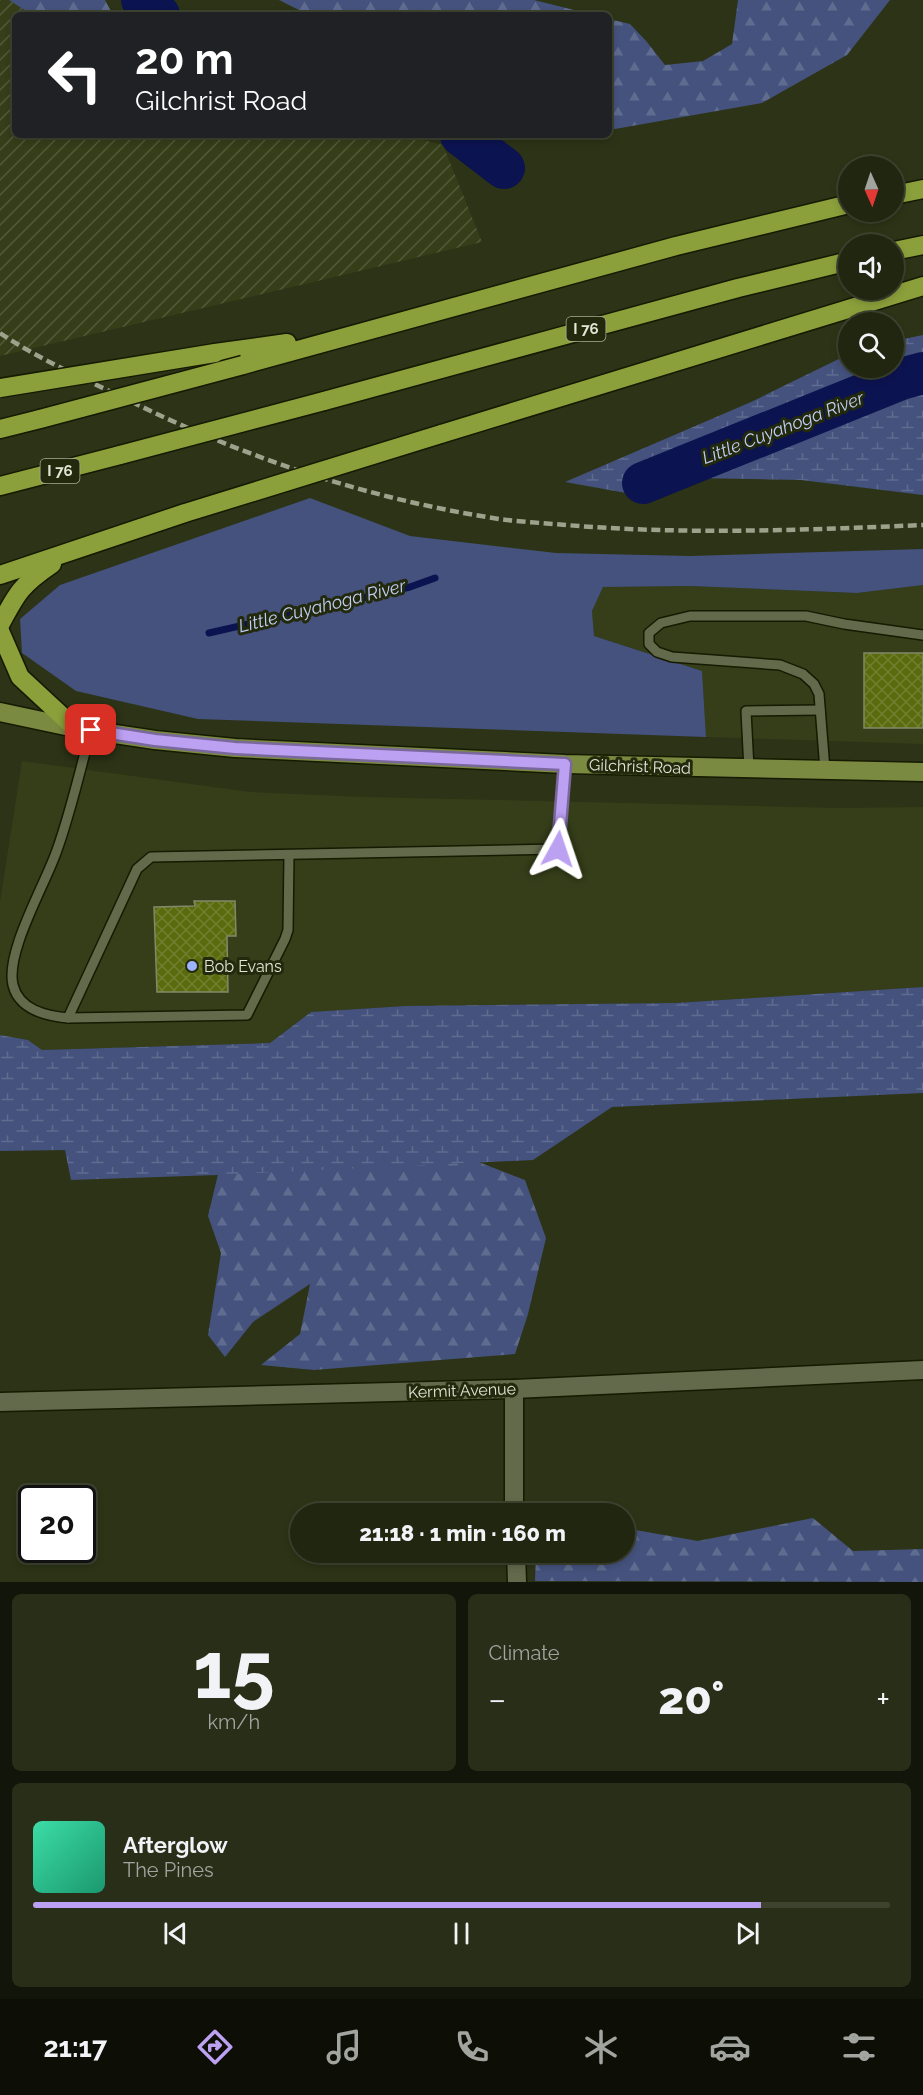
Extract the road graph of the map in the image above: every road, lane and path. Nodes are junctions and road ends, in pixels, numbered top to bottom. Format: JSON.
{"nodes":[{"id":1,"x":923,"y":189,"type":"edge"},
{"id":2,"x":904,"y":193,"type":"edge"},
{"id":3,"x":838,"y":207,"type":"edge"},
{"id":4,"x":923,"y":245,"type":"edge"},
{"id":5,"x":904,"y":249,"type":"edge"},
{"id":6,"x":838,"y":264,"type":"edge"},
{"id":7,"x":923,"y":286,"type":"edge"},
{"id":8,"x":363,"y":333,"type":"junction"},
{"id":9,"x":0,"y":388,"type":"edge"},
{"id":10,"x":0,"y":429,"type":"edge"},
{"id":11,"x":0,"y":486,"type":"edge"},
{"id":12,"x":71,"y":551,"type":"junction"},
{"id":13,"x":0,"y":575,"type":"edge"},
{"id":14,"x":0,"y":625,"type":"edge"},
{"id":15,"x":0,"y":631,"type":"edge"},
{"id":16,"x":923,"y":634,"type":"edge"},
{"id":17,"x":820,"y":710,"type":"junction"},
{"id":18,"x":0,"y":712,"type":"edge"},
{"id":19,"x":83,"y":729,"type":"junction"},
{"id":20,"x":565,"y":764,"type":"junction"},
{"id":21,"x":749,"y":769,"type":"junction"},
{"id":22,"x":825,"y":770,"type":"junction"},
{"id":23,"x":923,"y":772,"type":"edge"},
{"id":24,"x":289,"y":855,"type":"junction"},
{"id":25,"x":68,"y":1018,"type":"junction"},
{"id":26,"x":923,"y":1370,"type":"edge"},
{"id":27,"x":514,"y":1389,"type":"junction"},
{"id":28,"x":0,"y":1402,"type":"edge"},
{"id":29,"x":514,"y":1503,"type":"edge"},
{"id":30,"x":516,"y":1563,"type":"edge"},
{"id":31,"x":517,"y":1582,"type":"edge"}],
"edges":[{"from":1,"to":2,"type":"highway"},
{"from":3,"to":8,"type":"highway"},
{"from":4,"to":5,"type":"highway"},
{"from":6,"to":11,"type":"highway","number":"I 76","bridge":true},
{"from":7,"to":12,"type":"highway","bridge":true},
{"from":8,"to":9,"type":"highway","bridge":true},
{"from":8,"to":10,"type":"highway","bridge":true},
{"from":12,"to":13,"type":"highway"},
{"from":12,"to":14,"type":"highway"},
{"from":15,"to":19,"type":"highway"},
{"from":16,"to":17,"type":"lane"},
{"from":17,"to":21,"type":"lane"},
{"from":17,"to":22,"type":"lane"},
{"from":18,"to":19,"type":"main road","name":"Gilchrist Road"},
{"from":19,"to":20,"type":"main road","name":"Gilchrist Road"},
{"from":19,"to":25,"type":"lane"},
{"from":20,"to":21,"type":"main road","name":"Gilchrist Road"},
{"from":20,"to":24,"type":"lane"},
{"from":21,"to":22,"type":"main road","name":"Gilchrist Road"},
{"from":22,"to":23,"type":"main road","name":"Gilchrist Road"},
{"from":24,"to":25,"type":"lane"},
{"from":24,"to":25,"type":"lane"},
{"from":26,"to":27,"type":"street","name":"Kermit Avenue"},
{"from":27,"to":28,"type":"street","name":"Kermit Avenue"},
{"from":27,"to":29,"type":"street"},
{"from":30,"to":31,"type":"street"}]}
